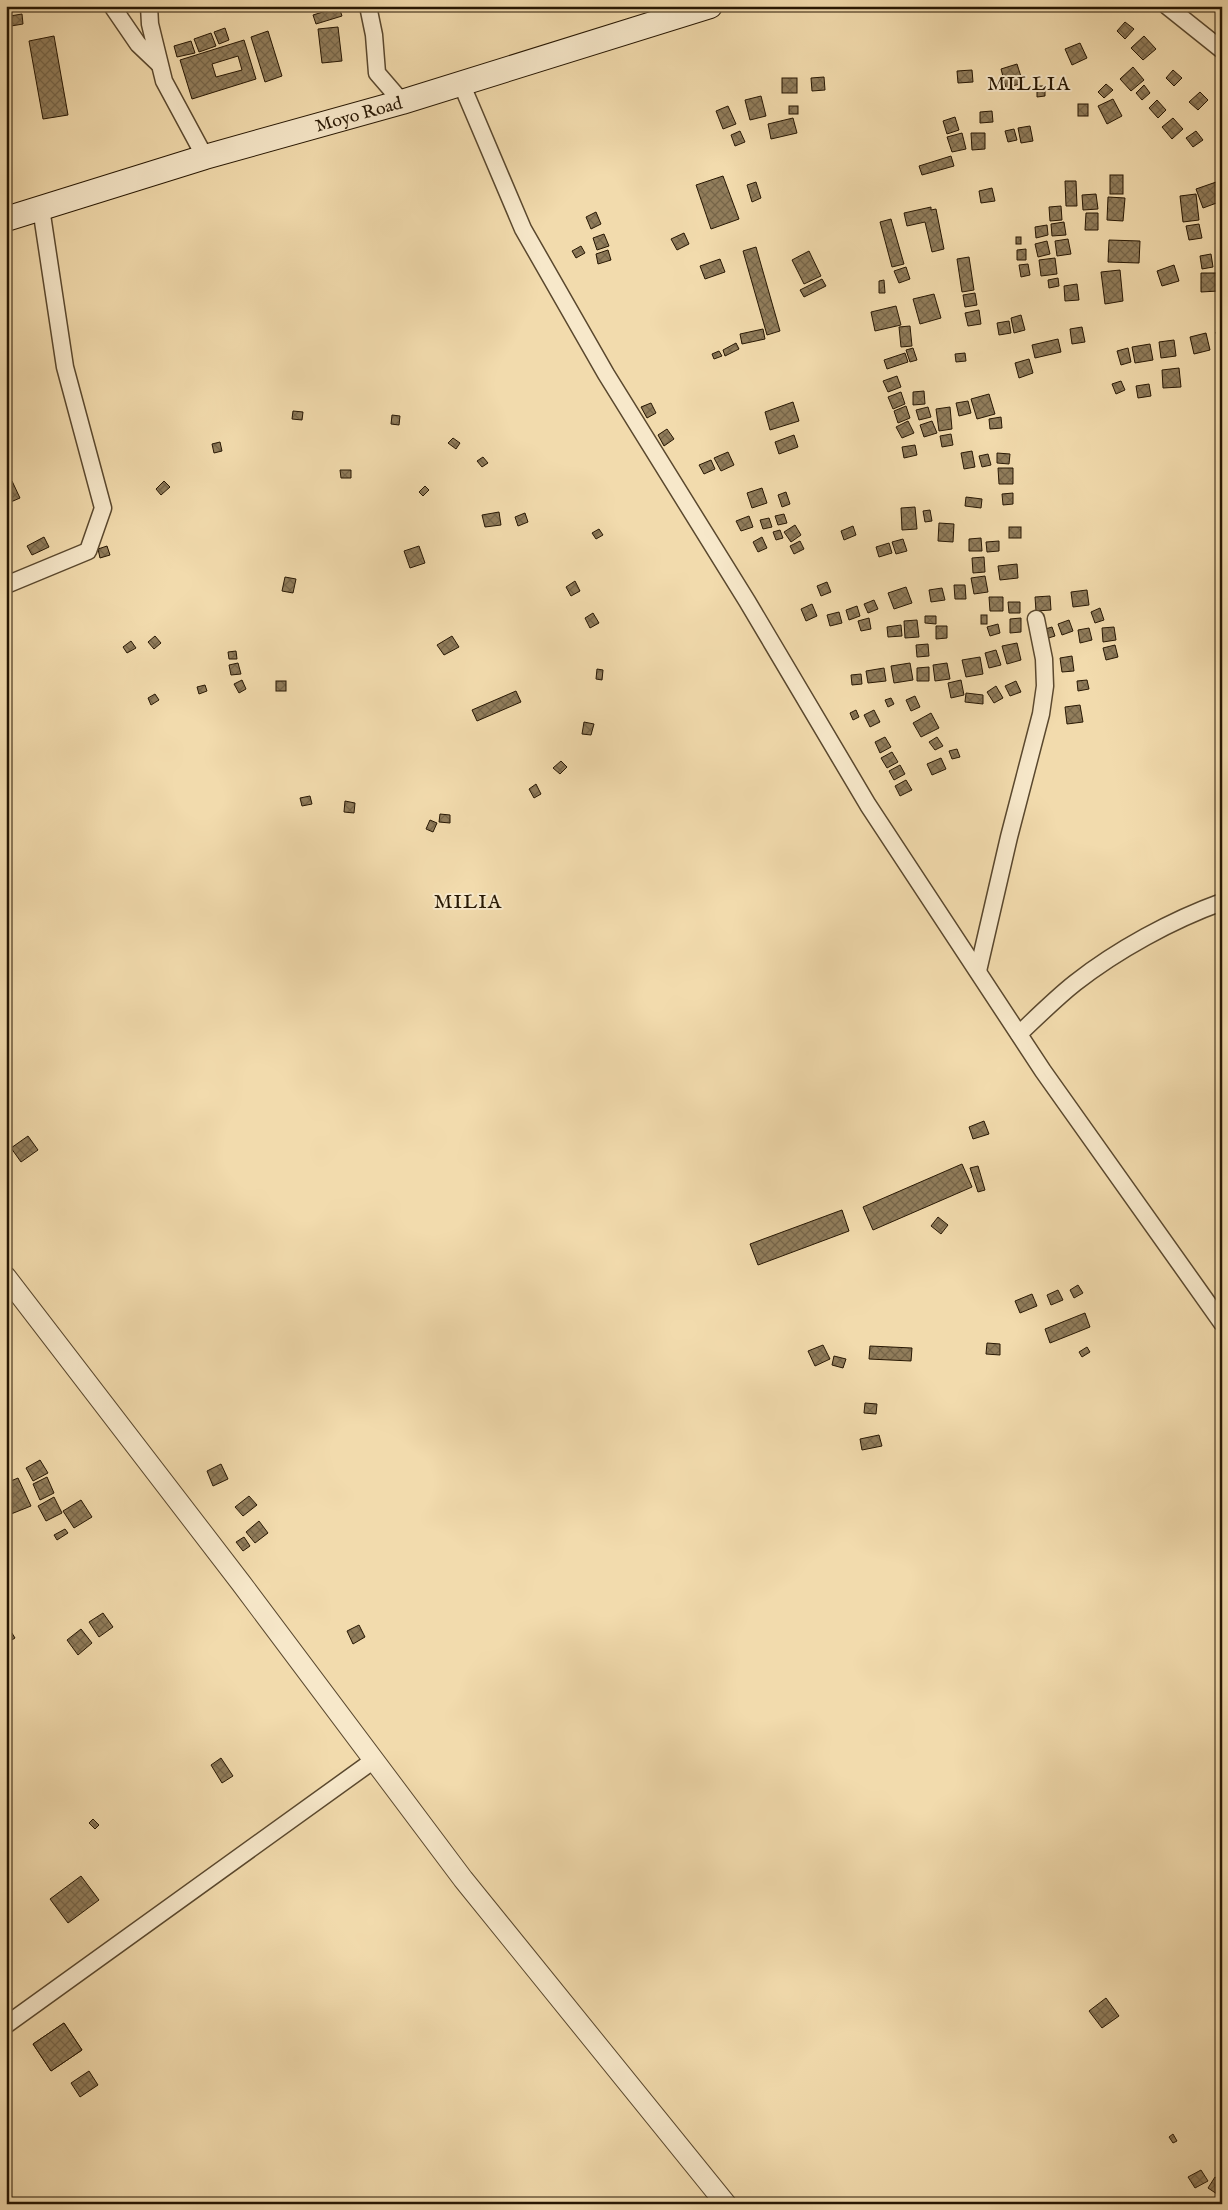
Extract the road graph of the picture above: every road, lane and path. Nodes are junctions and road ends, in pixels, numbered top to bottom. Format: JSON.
{"nodes":[{"id":1,"x":112,"y":6,"type":"edge"},
{"id":2,"x":149,"y":6,"type":"edge"},
{"id":3,"x":368,"y":6,"type":"edge"},
{"id":4,"x":710,"y":6,"type":"edge"},
{"id":5,"x":1167,"y":6,"type":"edge"},
{"id":6,"x":1222,"y":50,"type":"edge"},
{"id":7,"x":158,"y":63,"type":"junction"},
{"id":8,"x":461,"y":83,"type":"junction"},
{"id":9,"x":402,"y":102,"type":"junction"},
{"id":10,"x":205,"y":157,"type":"junction"},
{"id":11,"x":41,"y":208,"type":"junction"},
{"id":12,"x":6,"y":219,"type":"edge"},
{"id":13,"x":6,"y":585,"type":"edge"},
{"id":14,"x":1036,"y":619,"type":"dead end"},
{"id":15,"x":1222,"y":902,"type":"edge"},
{"id":16,"x":978,"y":971,"type":"junction"},
{"id":17,"x":1019,"y":1034,"type":"junction"},
{"id":18,"x":6,"y":1277,"type":"edge"},
{"id":19,"x":1222,"y":1323,"type":"edge"},
{"id":20,"x":374,"y":1760,"type":"junction"},
{"id":21,"x":6,"y":2024,"type":"edge"},
{"id":22,"x":726,"y":2204,"type":"edge"}],
"edges":[{"from":1,"to":7,"type":"street"},
{"from":2,"to":7,"type":"street"},
{"from":3,"to":9,"type":"street"},
{"from":4,"to":8,"type":"main road","name":"Moyo Road"},
{"from":5,"to":6,"type":"street"},
{"from":7,"to":10,"type":"street"},
{"from":8,"to":9,"type":"main road","name":"Moyo Road"},
{"from":8,"to":16,"type":"street"},
{"from":9,"to":10,"type":"main road","name":"Moyo Road"},
{"from":10,"to":11,"type":"main road","name":"Moyo Road"},
{"from":11,"to":12,"type":"main road","name":"Moyo Road"},
{"from":11,"to":13,"type":"street"},
{"from":14,"to":16,"type":"street"},
{"from":15,"to":17,"type":"street"},
{"from":16,"to":17,"type":"street"},
{"from":17,"to":19,"type":"street"},
{"from":18,"to":20,"type":"street"},
{"from":20,"to":21,"type":"street"},
{"from":20,"to":22,"type":"street"}]}
